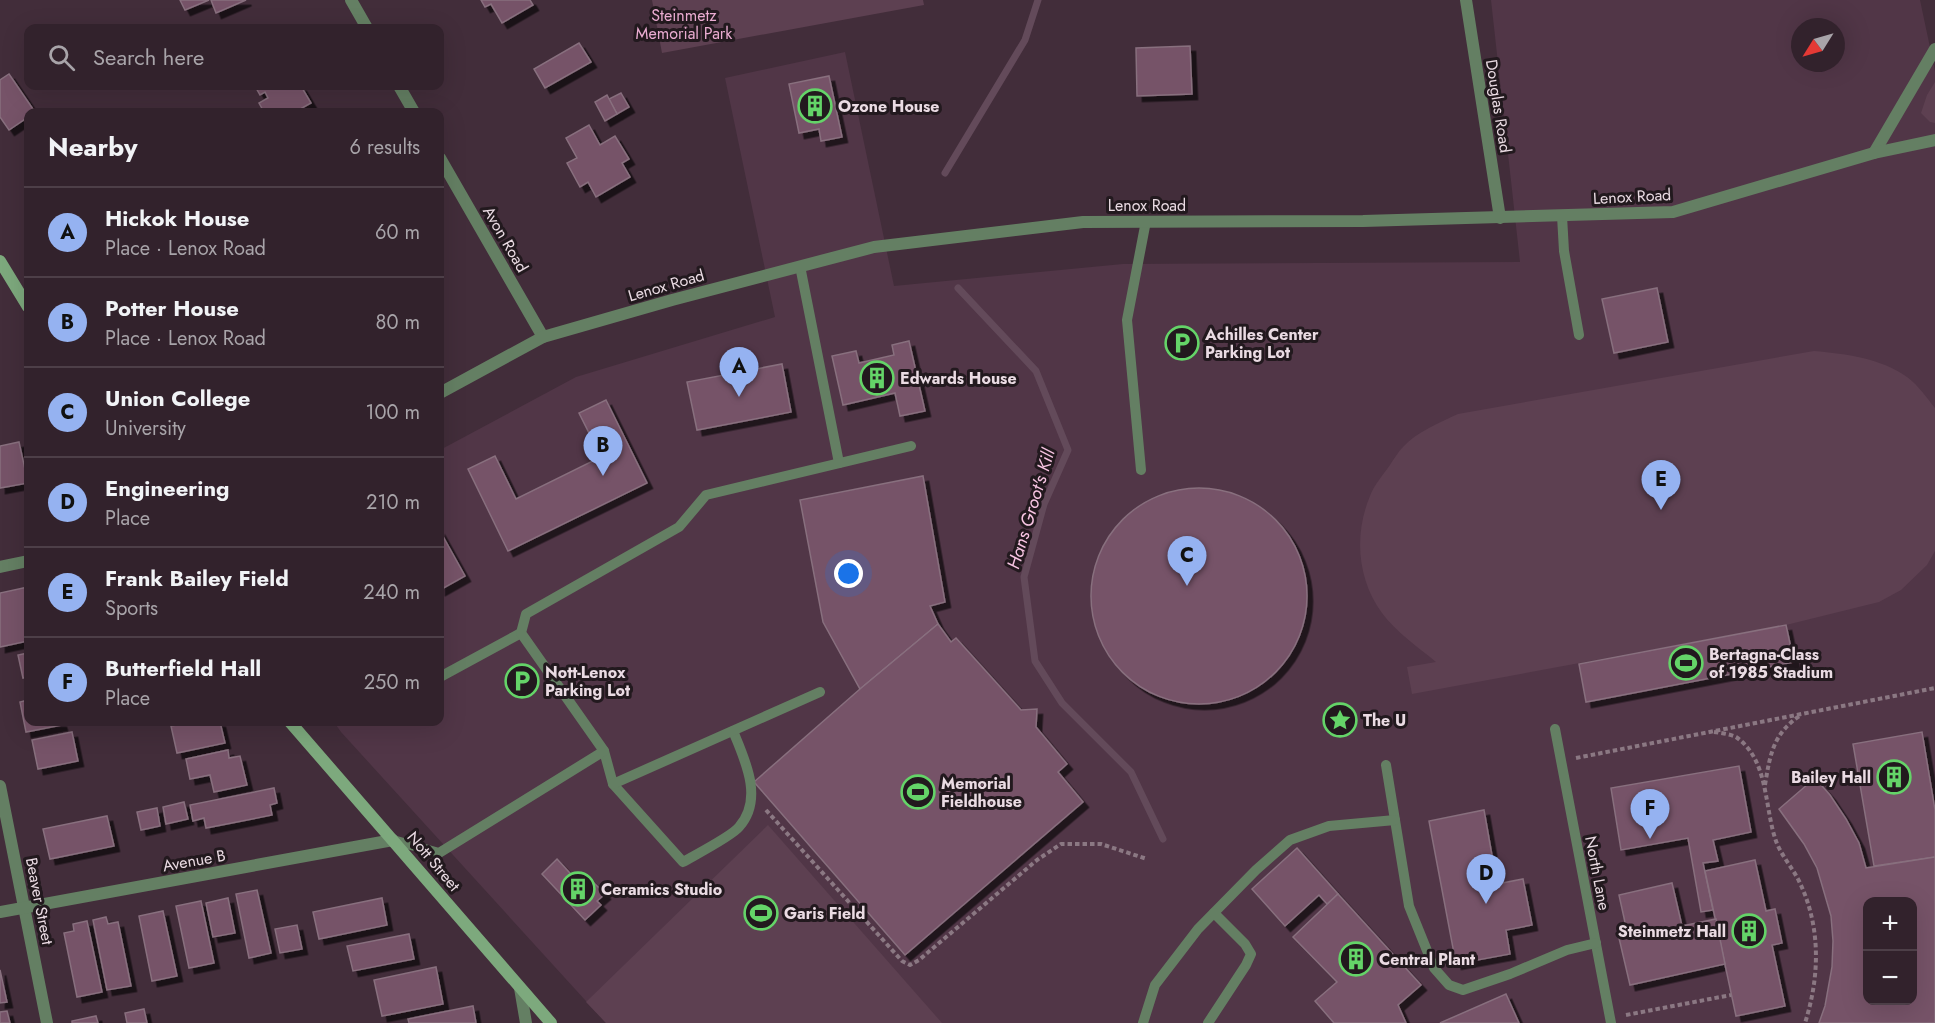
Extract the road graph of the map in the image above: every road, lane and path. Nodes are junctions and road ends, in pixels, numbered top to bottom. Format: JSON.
{"nodes":[{"id":1,"x":351,"y":0,"type":"edge"},
{"id":2,"x":1466,"y":0,"type":"edge"},
{"id":3,"x":365,"y":24,"type":"edge"},
{"id":4,"x":1935,"y":49,"type":"edge"},
{"id":5,"x":401,"y":90,"type":"edge"},
{"id":6,"x":412,"y":108,"type":"edge"},
{"id":7,"x":1935,"y":140,"type":"edge"},
{"id":8,"x":1874,"y":153,"type":"junction"},
{"id":9,"x":444,"y":165,"type":"edge"},
{"id":10,"x":1562,"y":216,"type":"junction"},
{"id":11,"x":1500,"y":218,"type":"junction"},
{"id":12,"x":1146,"y":221,"type":"junction"},
{"id":13,"x":0,"y":261,"type":"edge"},
{"id":14,"x":800,"y":266,"type":"junction"},
{"id":15,"x":24,"y":300,"type":"edge"},
{"id":16,"x":1579,"y":335,"type":"dead end"},
{"id":17,"x":543,"y":337,"type":"junction"},
{"id":18,"x":444,"y":391,"type":"edge"},
{"id":19,"x":911,"y":446,"type":"dead end"},
{"id":20,"x":839,"y":463,"type":"junction"},
{"id":21,"x":1141,"y":470,"type":"dead end"},
{"id":22,"x":24,"y":562,"type":"edge"},
{"id":23,"x":0,"y":567,"type":"edge"},
{"id":24,"x":520,"y":633,"type":"junction"},
{"id":25,"x":444,"y":675,"type":"edge"},
{"id":26,"x":1935,"y":688,"type":"edge"},
{"id":27,"x":820,"y":692,"type":"dead end"},
{"id":28,"x":1804,"y":714,"type":"junction"},
{"id":29,"x":293,"y":726,"type":"edge"},
{"id":30,"x":1554,"y":729,"type":"dead end"},
{"id":31,"x":733,"y":730,"type":"junction"},
{"id":32,"x":1712,"y":731,"type":"junction"},
{"id":33,"x":604,"y":751,"type":"junction"},
{"id":34,"x":1561,"y":761,"type":"junction"},
{"id":35,"x":1386,"y":765,"type":"dead end"},
{"id":36,"x":613,"y":784,"type":"junction"},
{"id":37,"x":0,"y":786,"type":"edge"},
{"id":38,"x":1765,"y":789,"type":"junction"},
{"id":39,"x":750,"y":792,"type":"junction"},
{"id":40,"x":1395,"y":820,"type":"junction"},
{"id":41,"x":393,"y":840,"type":"junction"},
{"id":42,"x":1147,"y":859,"type":"dead end"},
{"id":43,"x":24,"y":908,"type":"junction"},
{"id":44,"x":0,"y":912,"type":"edge"},
{"id":45,"x":1214,"y":913,"type":"junction"},
{"id":46,"x":1596,"y":943,"type":"junction"},
{"id":47,"x":520,"y":988,"type":"junction"},
{"id":48,"x":1731,"y":995,"type":"dead end"},
{"id":49,"x":1610,"y":1020,"type":"edge"},
{"id":50,"x":47,"y":1023,"type":"edge"},
{"id":51,"x":526,"y":1023,"type":"edge"},
{"id":52,"x":552,"y":1023,"type":"edge"},
{"id":53,"x":1143,"y":1023,"type":"edge"},
{"id":54,"x":1208,"y":1023,"type":"edge"},
{"id":55,"x":1805,"y":1023,"type":"edge"}],
"edges":[{"from":1,"to":3,"type":"street"},
{"from":2,"to":11,"type":"street","name":"Douglas Road"},
{"from":4,"to":8,"type":"street"},
{"from":5,"to":6,"type":"street"},
{"from":7,"to":8,"type":"street","name":"Lenox Road"},
{"from":8,"to":10,"type":"street","name":"Lenox Road"},
{"from":9,"to":17,"type":"street","name":"Avon Road"},
{"from":10,"to":11,"type":"street","name":"Lenox Road"},
{"from":10,"to":16,"type":"lane"},
{"from":11,"to":12,"type":"street","name":"Lenox Road"},
{"from":12,"to":14,"type":"street","name":"Lenox Road"},
{"from":12,"to":21,"type":"lane"},
{"from":13,"to":15,"type":"main road"},
{"from":14,"to":17,"type":"street","name":"Lenox Road"},
{"from":14,"to":20,"type":"lane"},
{"from":17,"to":18,"type":"street","name":"Lenox Road"},
{"from":19,"to":20,"type":"lane"},
{"from":20,"to":24,"type":"lane"},
{"from":22,"to":23,"type":"street"},
{"from":24,"to":25,"type":"lane"},
{"from":24,"to":33,"type":"lane"},
{"from":26,"to":28,"type":"path"},
{"from":27,"to":31,"type":"lane"},
{"from":28,"to":32,"type":"path"},
{"from":28,"to":38,"type":"path"},
{"from":29,"to":41,"type":"main road","name":"Nott Street"},
{"from":30,"to":34,"type":"lane","name":"North Lane"},
{"from":31,"to":36,"type":"lane"},
{"from":31,"to":39,"type":"lane"},
{"from":32,"to":34,"type":"path"},
{"from":32,"to":38,"type":"path"},
{"from":33,"to":36,"type":"lane"},
{"from":33,"to":41,"type":"lane"},
{"from":34,"to":46,"type":"lane","name":"North Lane"},
{"from":35,"to":40,"type":"lane"},
{"from":36,"to":39,"type":"lane"},
{"from":37,"to":43,"type":"street","name":"Beaver Street"},
{"from":38,"to":55,"type":"path"},
{"from":39,"to":42,"type":"path"},
{"from":40,"to":45,"type":"lane"},
{"from":40,"to":46,"type":"lane"},
{"from":41,"to":43,"type":"street","name":"Avenue B"},
{"from":41,"to":47,"type":"main road","name":"Nott Street"},
{"from":43,"to":44,"type":"street","name":"Avenue B"},
{"from":43,"to":50,"type":"street","name":"Beaver Street"},
{"from":45,"to":53,"type":"lane"},
{"from":45,"to":54,"type":"lane"},
{"from":46,"to":49,"type":"lane","name":"North Lane"},
{"from":47,"to":51,"type":"street"},
{"from":47,"to":52,"type":"main road","name":"Nott Street"},
{"from":48,"to":49,"type":"path"}]}
